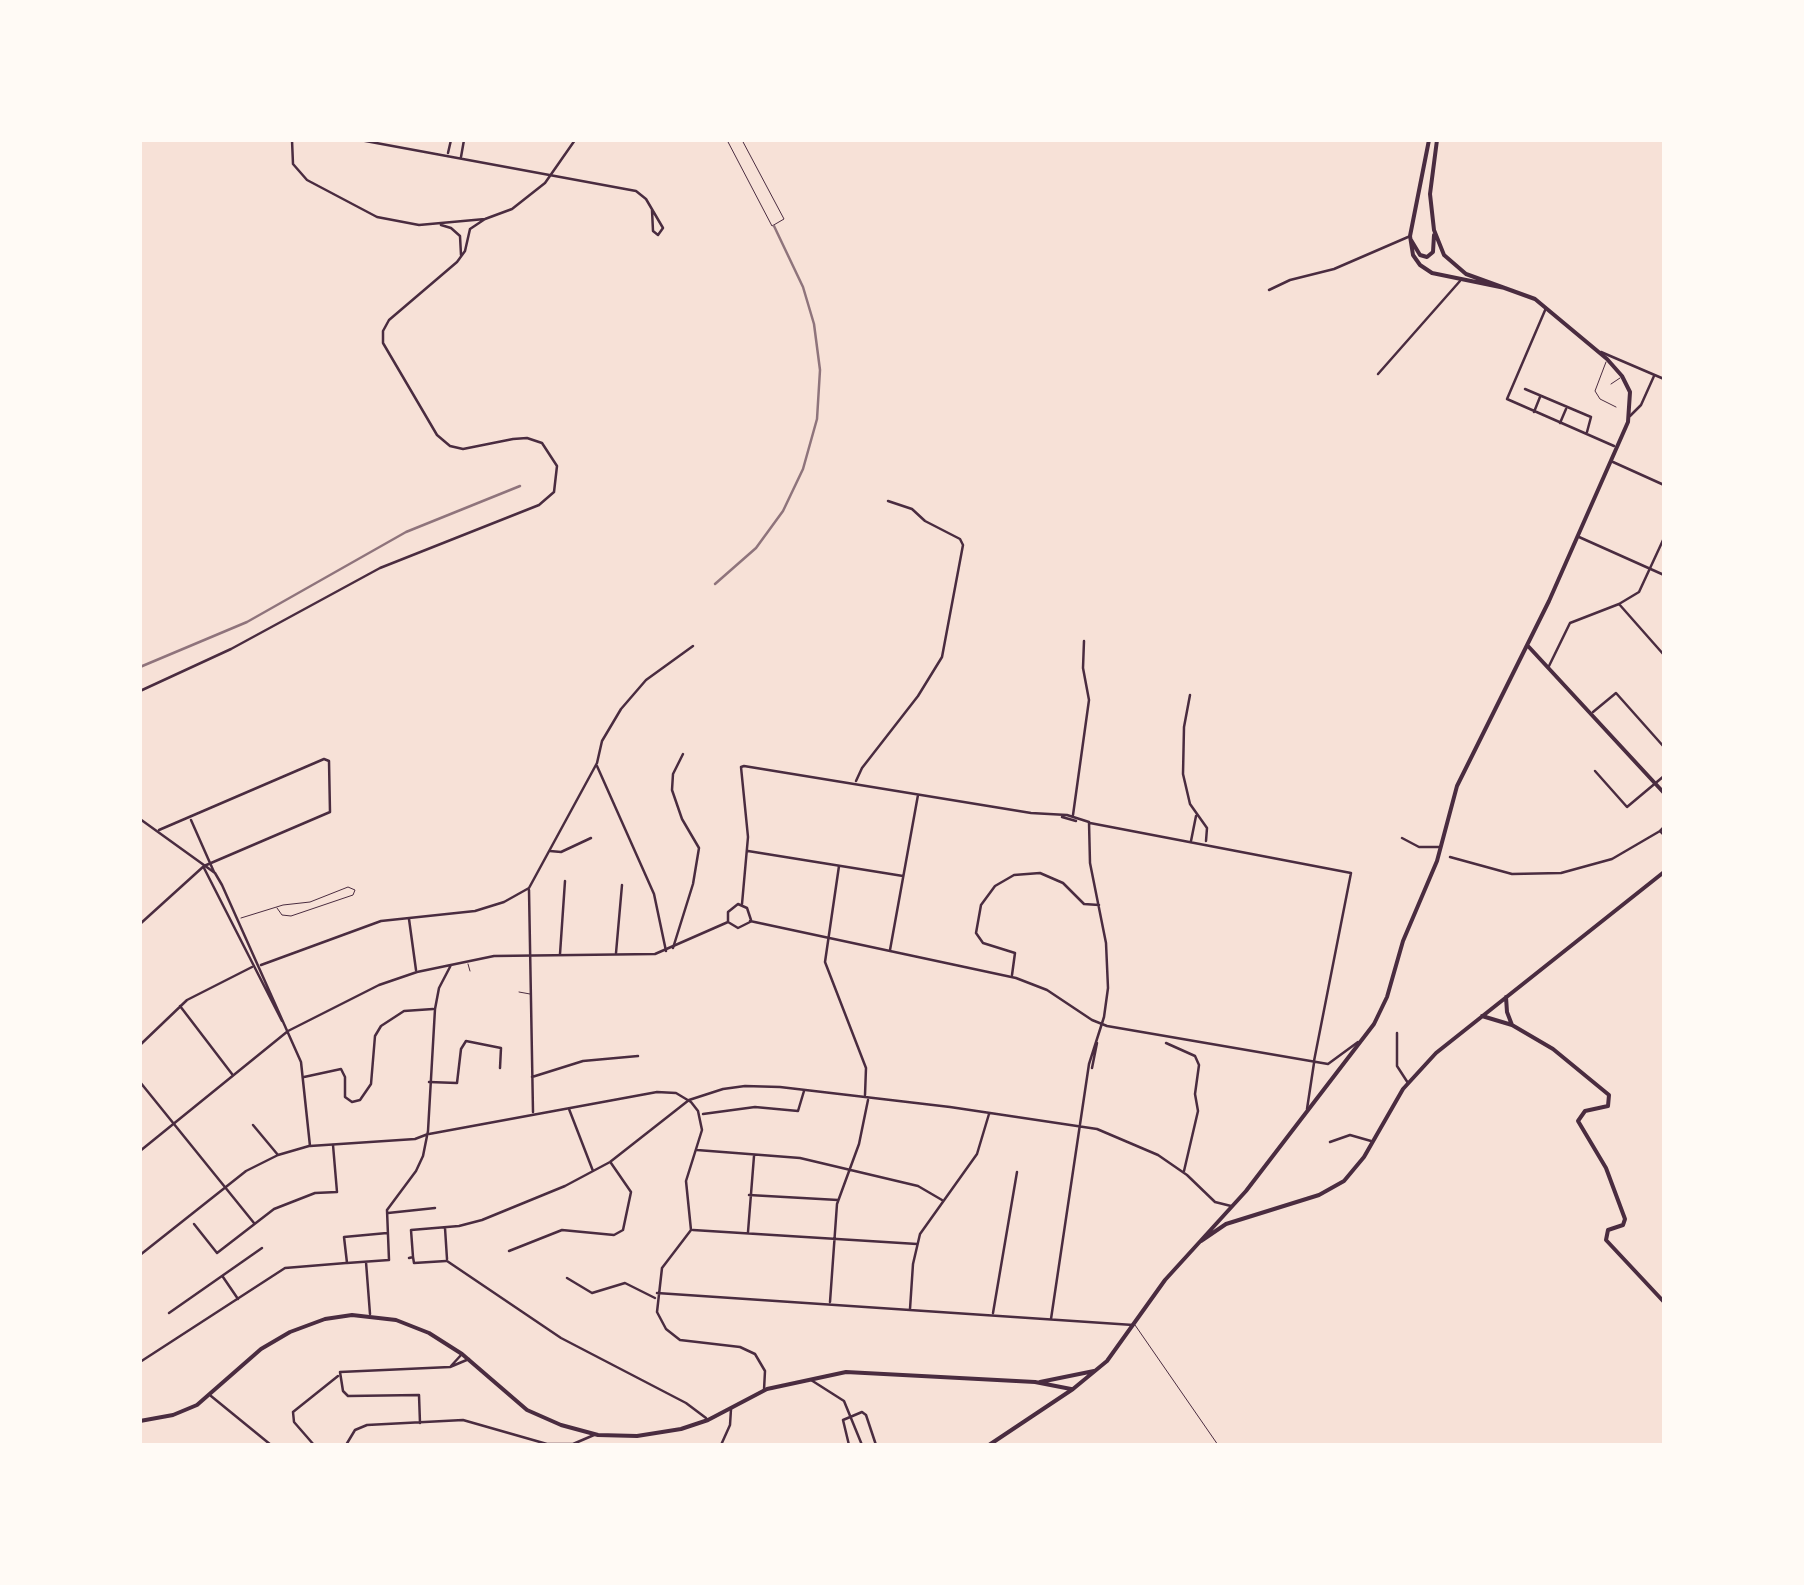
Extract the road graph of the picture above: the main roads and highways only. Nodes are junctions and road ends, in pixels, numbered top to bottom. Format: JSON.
{"nodes":[{"id":1,"x":1429,"y":140,"type":"edge"},
{"id":2,"x":1437,"y":140,"type":"edge"},
{"id":3,"x":1434,"y":230,"type":"junction"},
{"id":4,"x":1410,"y":236,"type":"junction"},
{"id":5,"x":1510,"y":288,"type":"junction"},
{"id":6,"x":1528,"y":646,"type":"junction"},
{"id":7,"x":1664,"y":794,"type":"edge"},
{"id":8,"x":1664,"y":872,"type":"edge"},
{"id":9,"x":1506,"y":997,"type":"junction"},
{"id":10,"x":1482,"y":1016,"type":"junction"},
{"id":11,"x":1512,"y":1025,"type":"junction"},
{"id":12,"x":1194,"y":1248,"type":"junction"},
{"id":13,"x":1664,"y":1302,"type":"edge"},
{"id":14,"x":1096,"y":1371,"type":"junction"},
{"id":15,"x":1036,"y":1382,"type":"junction"},
{"id":16,"x":1074,"y":1390,"type":"junction"},
{"id":17,"x":140,"y":1421,"type":"edge"},
{"id":18,"x":988,"y":1445,"type":"edge"}],
"edges":[{"from":1,"to":4,"type":"main road"},
{"from":2,"to":3,"type":"main road"},
{"from":3,"to":4,"type":"main road"},
{"from":3,"to":5,"type":"main road"},
{"from":4,"to":5,"type":"main road"},
{"from":5,"to":6,"type":"main road"},
{"from":6,"to":7,"type":"main road"},
{"from":6,"to":12,"type":"main road"},
{"from":8,"to":9,"type":"main road"},
{"from":9,"to":10,"type":"main road"},
{"from":9,"to":11,"type":"main road"},
{"from":10,"to":11,"type":"main road"},
{"from":10,"to":12,"type":"main road"},
{"from":11,"to":13,"type":"main road"},
{"from":12,"to":14,"type":"main road"},
{"from":14,"to":15,"type":"main road"},
{"from":14,"to":16,"type":"main road"},
{"from":15,"to":16,"type":"main road"},
{"from":15,"to":17,"type":"main road"},
{"from":16,"to":18,"type":"main road"}]}
